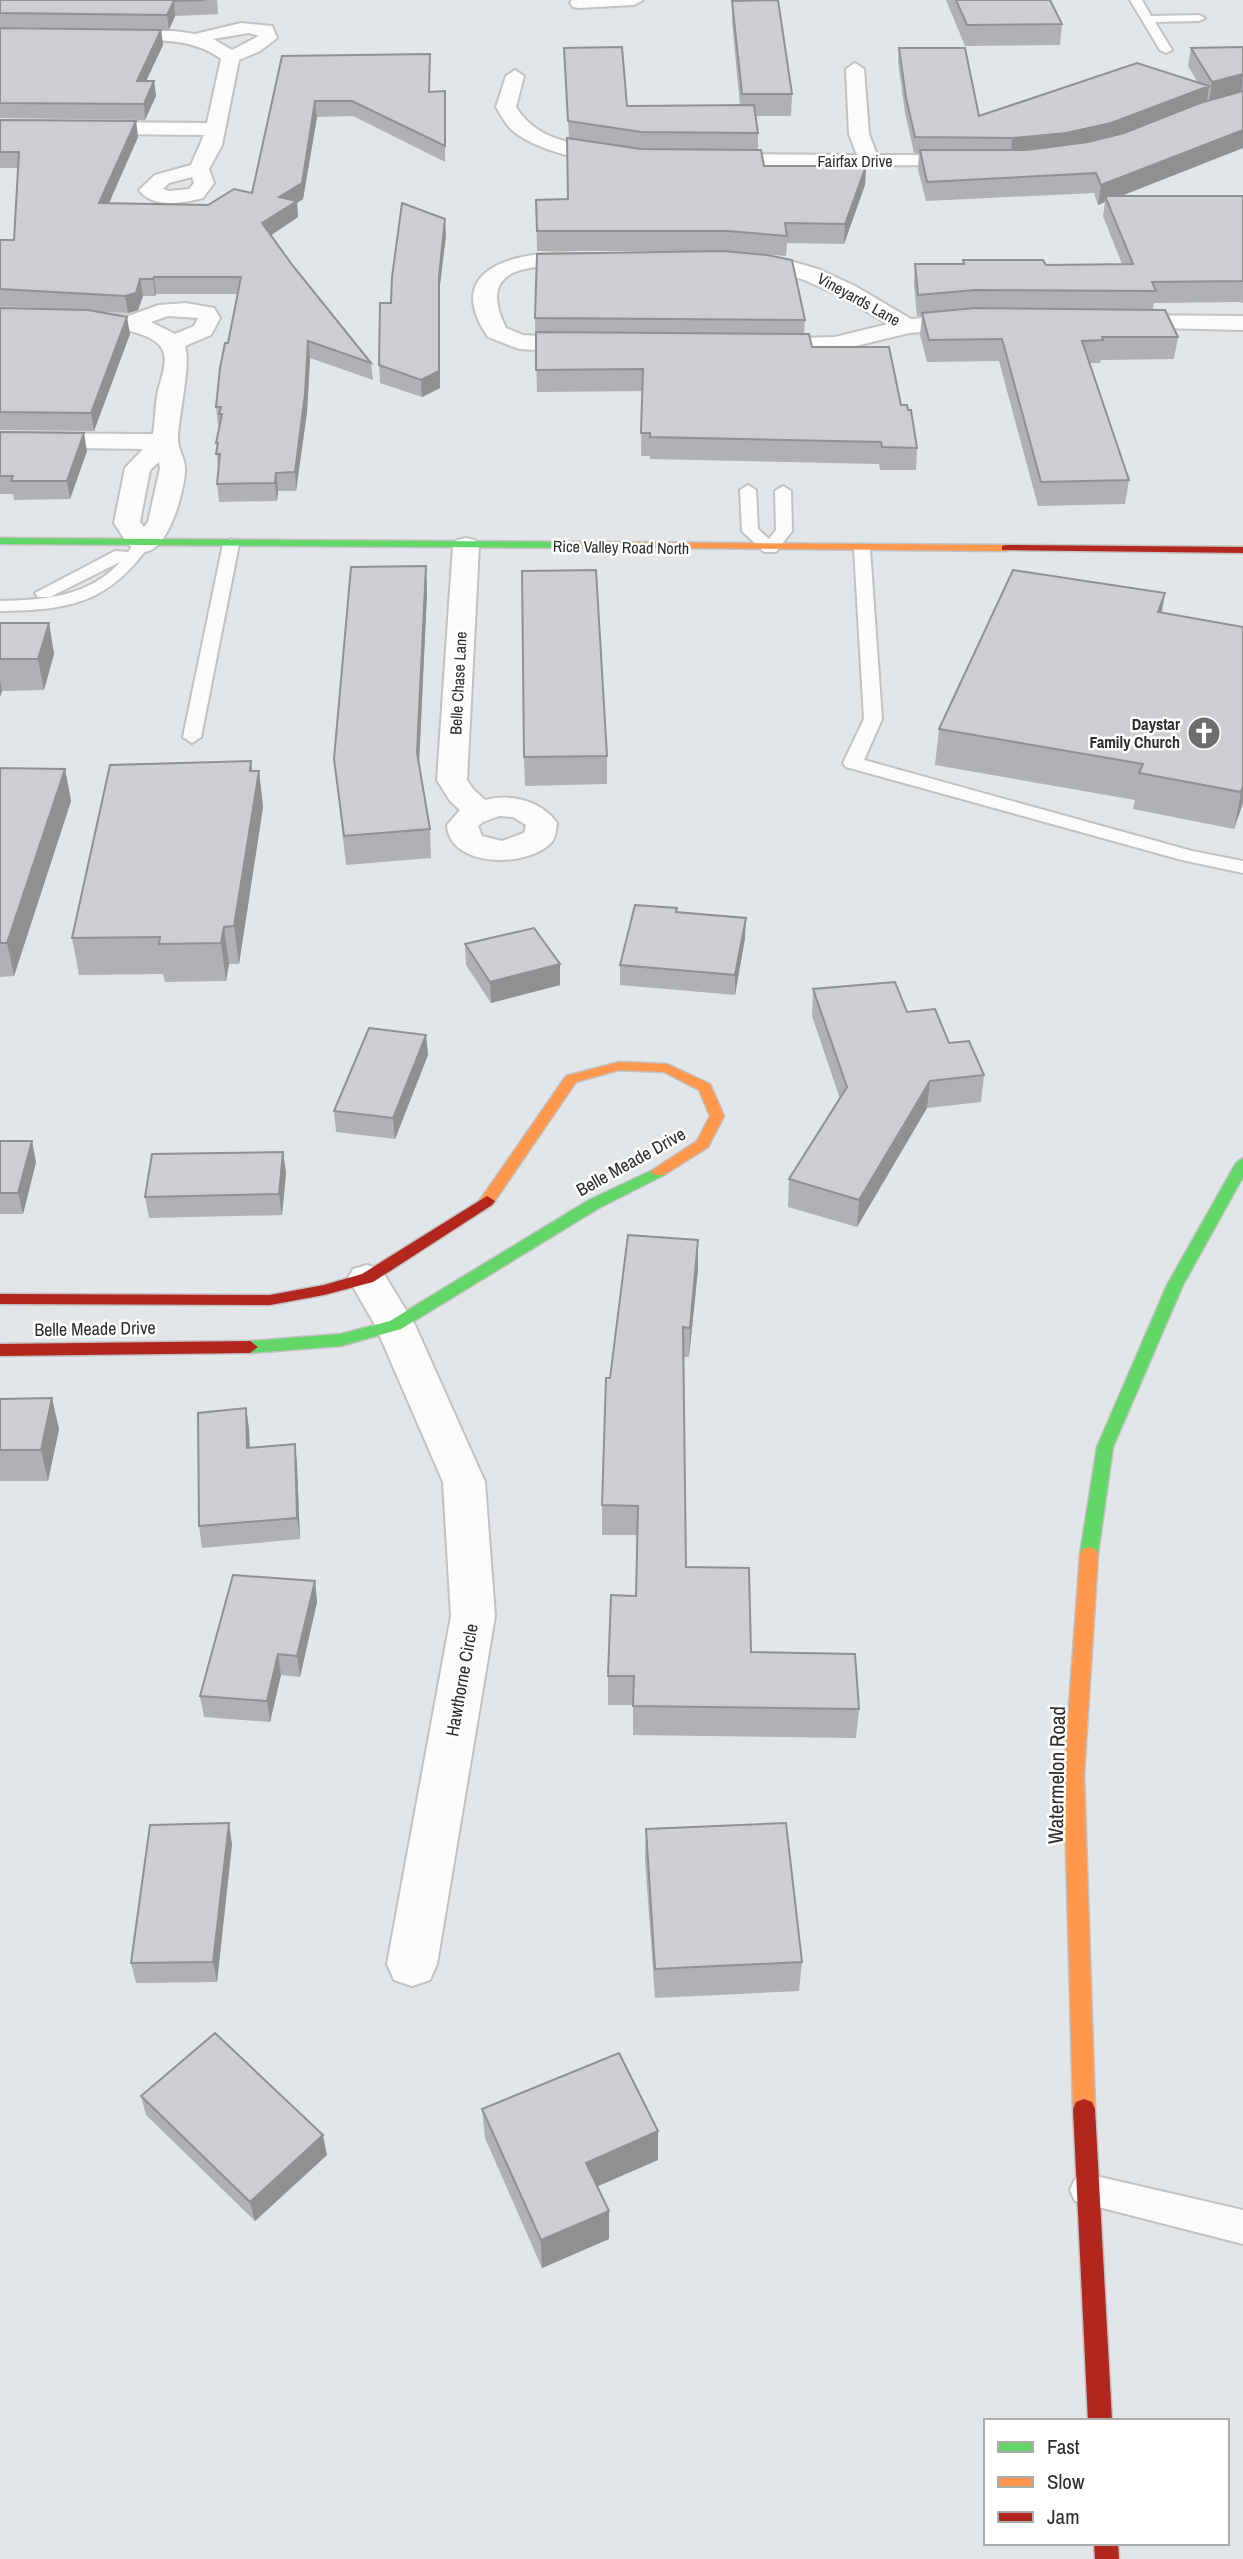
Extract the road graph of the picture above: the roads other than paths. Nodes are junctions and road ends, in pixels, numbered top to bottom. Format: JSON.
{"nodes":[{"id":1,"x":634,"y":0,"type":"edge"},
{"id":2,"x":1136,"y":0,"type":"edge"},
{"id":3,"x":579,"y":3,"type":"dead end"},
{"id":4,"x":1199,"y":18,"type":"dead end"},
{"id":5,"x":1148,"y":19,"type":"junction"},
{"id":6,"x":97,"y":36,"type":"edge"},
{"id":7,"x":201,"y":38,"type":"junction"},
{"id":8,"x":1166,"y":50,"type":"dead end"},
{"id":9,"x":230,"y":57,"type":"junction"},
{"id":10,"x":855,"y":69,"type":"dead end"},
{"id":11,"x":515,"y":76,"type":"dead end"},
{"id":12,"x":0,"y":127,"type":"edge"},
{"id":13,"x":214,"y":129,"type":"junction"},
{"id":14,"x":640,"y":160,"type":"edge"},
{"id":15,"x":696,"y":160,"type":"edge"},
{"id":16,"x":869,"y":160,"type":"junction"},
{"id":17,"x":986,"y":161,"type":"edge"},
{"id":18,"x":200,"y":169,"type":"dead end"},
{"id":19,"x":612,"y":260,"type":"edge"},
{"id":20,"x":727,"y":260,"type":"edge"},
{"id":21,"x":0,"y":315,"type":"edge"},
{"id":22,"x":999,"y":321,"type":"edge"},
{"id":23,"x":1105,"y":321,"type":"edge"},
{"id":24,"x":132,"y":323,"type":"junction"},
{"id":25,"x":1243,"y":323,"type":"edge"},
{"id":26,"x":907,"y":326,"type":"junction"},
{"id":27,"x":173,"y":343,"type":"junction"},
{"id":28,"x":608,"y":346,"type":"edge"},
{"id":29,"x":734,"y":346,"type":"edge"},
{"id":30,"x":0,"y":440,"type":"edge"},
{"id":31,"x":165,"y":442,"type":"junction"},
{"id":32,"x":748,"y":490,"type":"dead end"},
{"id":33,"x":783,"y":491,"type":"dead end"},
{"id":34,"x":0,"y":541,"type":"edge"},
{"id":35,"x":143,"y":543,"type":"junction"},
{"id":36,"x":231,"y":544,"type":"junction"},
{"id":37,"x":466,"y":545,"type":"junction"},
{"id":38,"x":770,"y":548,"type":"junction"},
{"id":39,"x":862,"y":549,"type":"junction"},
{"id":40,"x":1243,"y":550,"type":"edge"},
{"id":41,"x":0,"y":604,"type":"edge"},
{"id":42,"x":192,"y":737,"type":"dead end"},
{"id":43,"x":479,"y":810,"type":"dead end"},
{"id":44,"x":1243,"y":867,"type":"edge"},
{"id":45,"x":1243,"y":1163,"type":"edge"},
{"id":46,"x":368,"y":1278,"type":"junction"},
{"id":47,"x":0,"y":1298,"type":"edge"},
{"id":48,"x":395,"y":1325,"type":"junction"},
{"id":49,"x":0,"y":1350,"type":"edge"},
{"id":50,"x":412,"y":1964,"type":"dead end"},
{"id":51,"x":1087,"y":2190,"type":"junction"},
{"id":52,"x":1243,"y":2227,"type":"edge"},
{"id":53,"x":1100,"y":2419,"type":"edge"}],
"edges":[{"from":1,"to":3,"type":"street"},
{"from":2,"to":5,"type":"lane"},
{"from":4,"to":5,"type":"lane"},
{"from":5,"to":8,"type":"lane"},
{"from":6,"to":7,"type":"street"},
{"from":7,"to":9,"type":"street"},
{"from":7,"to":9,"type":"street"},
{"from":9,"to":13,"type":"street"},
{"from":10,"to":16,"type":"street"},
{"from":11,"to":14,"type":"street"},
{"from":12,"to":13,"type":"street"},
{"from":13,"to":18,"type":"street"},
{"from":15,"to":16,"type":"street","name":"Fairfax Drive"},
{"from":16,"to":17,"type":"street","name":"Fairfax Drive"},
{"from":19,"to":28,"type":"street"},
{"from":20,"to":26,"type":"street","name":"Vineyards Lane"},
{"from":21,"to":24,"type":"street"},
{"from":22,"to":26,"type":"street"},
{"from":23,"to":25,"type":"street"},
{"from":24,"to":27,"type":"street"},
{"from":24,"to":27,"type":"street"},
{"from":26,"to":29,"type":"street","name":"Vineyards Lane"},
{"from":27,"to":31,"type":"street"},
{"from":30,"to":31,"type":"street"},
{"from":31,"to":35,"type":"street"},
{"from":31,"to":35,"type":"street"},
{"from":32,"to":38,"type":"lane"},
{"from":33,"to":38,"type":"lane"},
{"from":34,"to":35,"type":"street","name":"Rice Valley Road North"},
{"from":35,"to":36,"type":"street","name":"Rice Valley Road North"},
{"from":35,"to":41,"type":"lane"},
{"from":36,"to":37,"type":"street","name":"Rice Valley Road North"},
{"from":36,"to":42,"type":"lane"},
{"from":37,"to":38,"type":"street","name":"Rice Valley Road North"},
{"from":37,"to":43,"type":"street","name":"Belle Chase Lane"},
{"from":38,"to":39,"type":"street","name":"Rice Valley Road North"},
{"from":39,"to":40,"type":"street","name":"Rice Valley Road North"},
{"from":39,"to":44,"type":"lane"},
{"from":45,"to":51,"type":"street","name":"Watermelon Road"},
{"from":46,"to":47,"type":"street","name":"Belle Meade Drive"},
{"from":46,"to":48,"type":"street","name":"Hawthorne Circle"},
{"from":46,"to":48,"type":"street","name":"Belle Meade Drive"},
{"from":48,"to":49,"type":"street","name":"Belle Meade Drive"},
{"from":48,"to":50,"type":"street","name":"Hawthorne Circle"},
{"from":51,"to":52,"type":"lane"},
{"from":51,"to":53,"type":"street","name":"Watermelon Road"}]}
